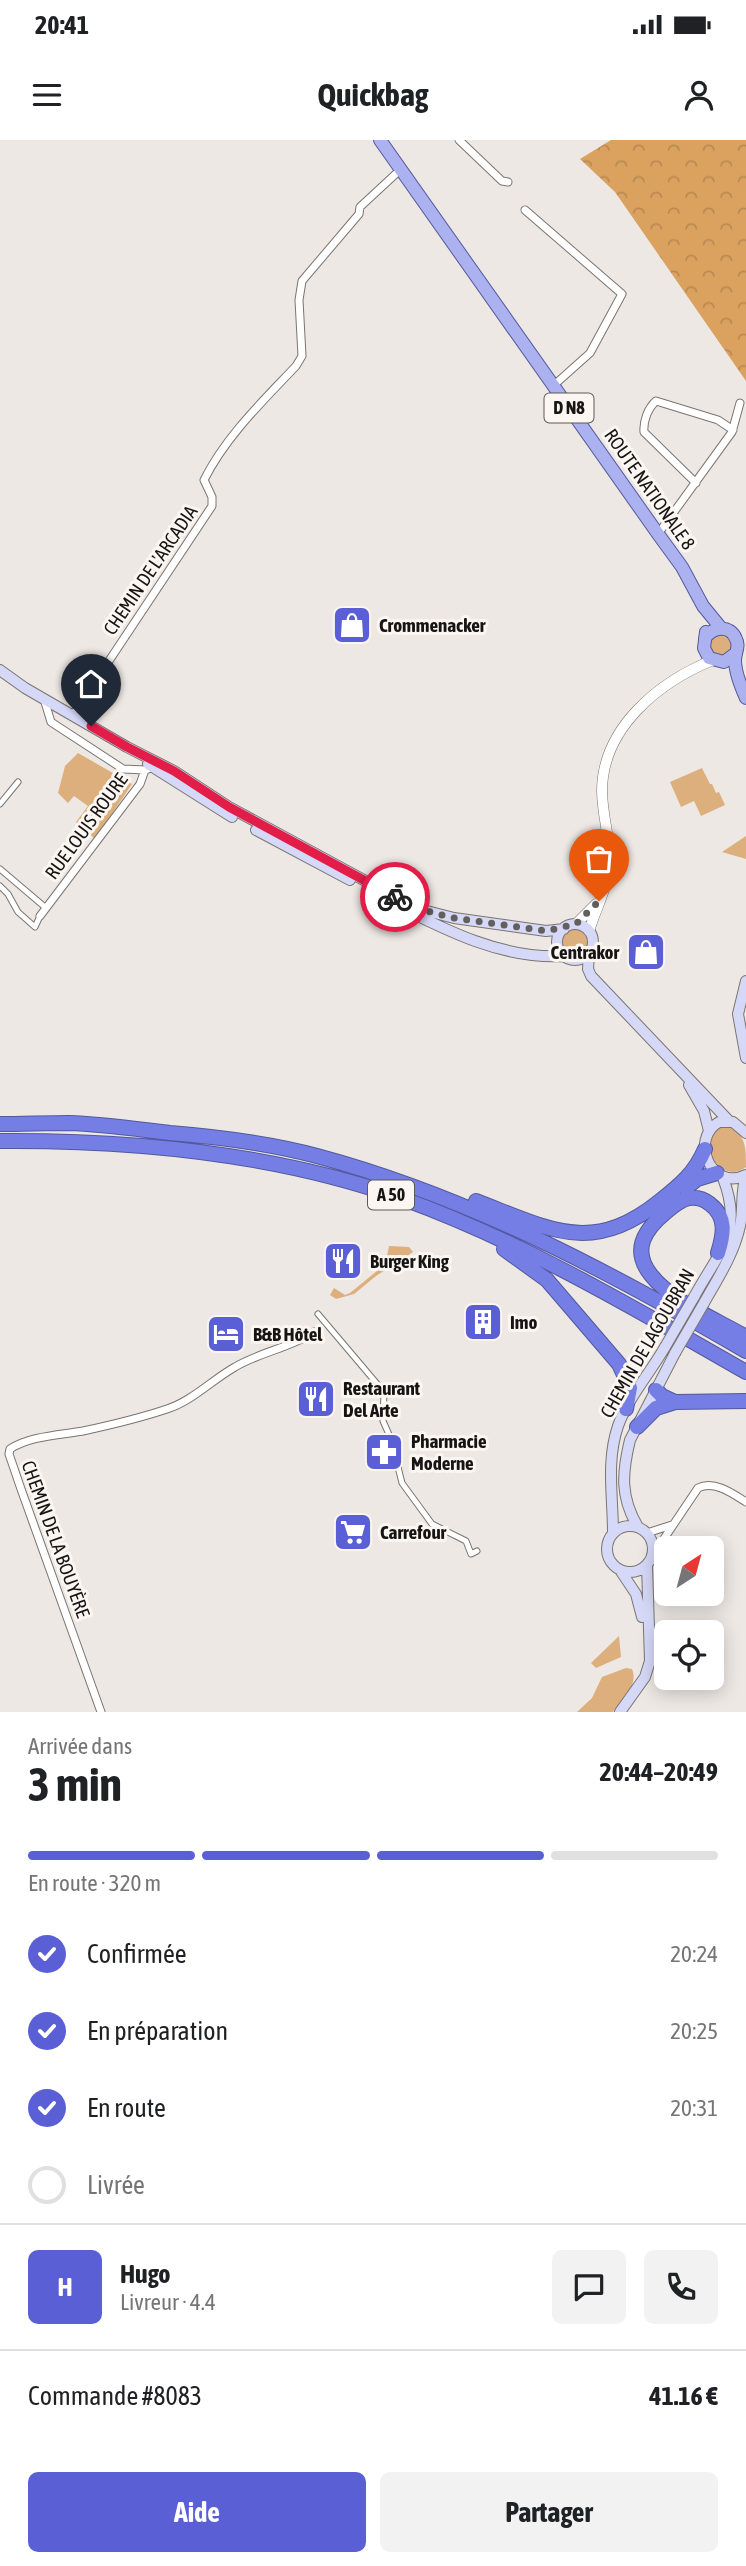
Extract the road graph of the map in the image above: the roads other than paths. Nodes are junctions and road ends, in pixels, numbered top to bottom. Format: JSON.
{"nodes":[{"id":1,"x":371,"y":140,"type":"edge"},
{"id":2,"x":380,"y":140,"type":"edge"},
{"id":3,"x":461,"y":142,"type":"edge"},
{"id":4,"x":398,"y":171,"type":"junction"},
{"id":5,"x":508,"y":182,"type":"dead end"},
{"id":6,"x":525,"y":210,"type":"dead end"},
{"id":7,"x":553,"y":386,"type":"junction"},
{"id":8,"x":740,"y":403,"type":"dead end"},
{"id":9,"x":733,"y":430,"type":"junction"},
{"id":10,"x":696,"y":483,"type":"junction"},
{"id":11,"x":658,"y":534,"type":"junction"},
{"id":12,"x":703,"y":606,"type":"junction"},
{"id":13,"x":721,"y":628,"type":"junction"},
{"id":14,"x":705,"y":643,"type":"junction"},
{"id":15,"x":736,"y":653,"type":"junction"},
{"id":16,"x":716,"y":661,"type":"junction"},
{"id":17,"x":0,"y":670,"type":"edge"},
{"id":18,"x":689,"y":670,"type":"junction"},
{"id":19,"x":0,"y":680,"type":"edge"},
{"id":20,"x":25,"y":688,"type":"junction"},
{"id":21,"x":745,"y":695,"type":"edge"},
{"id":22,"x":44,"y":699,"type":"junction"},
{"id":23,"x":73,"y":715,"type":"junction"},
{"id":24,"x":154,"y":767,"type":"junction"},
{"id":25,"x":123,"y":769,"type":"junction"},
{"id":26,"x":18,"y":782,"type":"dead end"},
{"id":27,"x":140,"y":784,"type":"junction"},
{"id":28,"x":0,"y":804,"type":"edge"},
{"id":29,"x":0,"y":869,"type":"edge"},
{"id":30,"x":0,"y":886,"type":"edge"},
{"id":31,"x":599,"y":901,"type":"junction"},
{"id":32,"x":46,"y":908,"type":"junction"},
{"id":33,"x":40,"y":916,"type":"joint"},
{"id":34,"x":576,"y":924,"type":"junction"},
{"id":35,"x":564,"y":929,"type":"junction"},
{"id":36,"x":589,"y":931,"type":"junction"},
{"id":37,"x":589,"y":954,"type":"junction"},
{"id":38,"x":567,"y":958,"type":"junction"},
{"id":39,"x":746,"y":981,"type":"edge"},
{"id":40,"x":598,"y":985,"type":"junction"},
{"id":41,"x":746,"y":1058,"type":"edge"},
{"id":42,"x":677,"y":1068,"type":"junction"},
{"id":43,"x":0,"y":1125,"type":"edge"},
{"id":44,"x":740,"y":1125,"type":"edge"},
{"id":45,"x":709,"y":1131,"type":"junction"},
{"id":46,"x":0,"y":1141,"type":"edge"},
{"id":47,"x":705,"y":1149,"type":"junction"},
{"id":48,"x":360,"y":1168,"type":"junction"},
{"id":49,"x":720,"y":1175,"type":"junction"},
{"id":50,"x":746,"y":1175,"type":"edge"},
{"id":51,"x":399,"y":1198,"type":"junction"},
{"id":52,"x":642,"y":1238,"type":"junction"},
{"id":53,"x":718,"y":1253,"type":"junction"},
{"id":54,"x":699,"y":1300,"type":"junction"},
{"id":55,"x":318,"y":1314,"type":"dead end"},
{"id":56,"x":314,"y":1332,"type":"dead end"},
{"id":57,"x":746,"y":1337,"type":"edge"},
{"id":58,"x":670,"y":1350,"type":"junction"},
{"id":59,"x":746,"y":1351,"type":"edge"},
{"id":60,"x":651,"y":1371,"type":"junction"},
{"id":61,"x":746,"y":1372,"type":"edge"},
{"id":62,"x":656,"y":1390,"type":"junction"},
{"id":63,"x":746,"y":1401,"type":"edge"},
{"id":64,"x":675,"y":1402,"type":"junction"},
{"id":65,"x":626,"y":1409,"type":"junction"},
{"id":66,"x":637,"y":1427,"type":"junction"},
{"id":67,"x":746,"y":1502,"type":"edge"},
{"id":68,"x":672,"y":1525,"type":"junction"},
{"id":69,"x":642,"y":1530,"type":"junction"},
{"id":70,"x":613,"y":1533,"type":"junction"},
{"id":71,"x":477,"y":1551,"type":"dead end"},
{"id":72,"x":653,"y":1555,"type":"junction"},
{"id":73,"x":647,"y":1566,"type":"junction"},
{"id":74,"x":620,"y":1570,"type":"junction"},
{"id":75,"x":637,"y":1688,"type":"junction"},
{"id":76,"x":100,"y":1712,"type":"edge"},
{"id":77,"x":620,"y":1712,"type":"edge"}],
"edges":[{"from":1,"to":4,"type":"main road","name":"ROUTE NATIONALE 8","number":"D N8"},
{"from":2,"to":4,"type":"main road","name":"ROUTE NATIONALE 8","number":"D N8"},
{"from":3,"to":5,"type":"street"},
{"from":4,"to":7,"type":"main road","name":"ROUTE NATIONALE 8","number":"D N8"},
{"from":4,"to":23,"type":"street","name":"CHEMIN DE L'ARCADIA"},
{"from":6,"to":7,"type":"street"},
{"from":7,"to":11,"type":"main road","name":"ROUTE NATIONALE 8","number":"D N8"},
{"from":8,"to":9,"type":"street"},
{"from":9,"to":10,"type":"street"},
{"from":9,"to":10,"type":"street"},
{"from":10,"to":11,"type":"street"},
{"from":11,"to":12,"type":"main road","name":"ROUTE NATIONALE 8","number":"D N8"},
{"from":12,"to":13,"type":"main road","name":"ROUTE NATIONALE 8","number":"D N8"},
{"from":12,"to":14,"type":"main road","name":"ROUTE NATIONALE 8","number":"D N8"},
{"from":13,"to":14,"type":"main road"},
{"from":13,"to":15,"type":"main road"},
{"from":14,"to":16,"type":"main road"},
{"from":14,"to":18,"type":"street"},
{"from":15,"to":16,"type":"main road"},
{"from":15,"to":21,"type":"main road"},
{"from":16,"to":18,"type":"street"},
{"from":16,"to":21,"type":"main road"},
{"from":17,"to":20,"type":"main road"},
{"from":18,"to":31,"type":"street"},
{"from":19,"to":20,"type":"main road"},
{"from":20,"to":22,"type":"main road"},
{"from":22,"to":23,"type":"main road"},
{"from":22,"to":25,"type":"street"},
{"from":23,"to":24,"type":"main road"},
{"from":24,"to":25,"type":"street"},
{"from":24,"to":27,"type":"street","name":"RUE LOUIS ROURE"},
{"from":24,"to":35,"type":"main road"},
{"from":24,"to":38,"type":"main road"},
{"from":25,"to":27,"type":"street"},
{"from":26,"to":28,"type":"street"},
{"from":27,"to":32,"type":"street","name":"RUE LOUIS ROURE"},
{"from":29,"to":32,"type":"street"},
{"from":30,"to":33,"type":"street"},
{"from":31,"to":34,"type":"street"},
{"from":31,"to":36,"type":"street"},
{"from":32,"to":33,"type":"street","name":"RUE LOUIS ROURE"},
{"from":34,"to":35,"type":"main road"},
{"from":34,"to":36,"type":"main road"},
{"from":35,"to":38,"type":"main road"},
{"from":36,"to":37,"type":"main road"},
{"from":37,"to":38,"type":"main road"},
{"from":37,"to":40,"type":"main road"},
{"from":38,"to":40,"type":"main road"},
{"from":39,"to":41,"type":"main road"},
{"from":40,"to":42,"type":"main road"},
{"from":42,"to":44,"type":"main road"},
{"from":42,"to":45,"type":"main road"},
{"from":43,"to":48,"type":"highway","number":"A 50"},
{"from":44,"to":45,"type":"main road"},
{"from":45,"to":47,"type":"main road"},
{"from":46,"to":51,"type":"highway","number":"A 50"},
{"from":47,"to":48,"type":"highway"},
{"from":47,"to":49,"type":"main road","name":"CHEMIN DE LAGOUBRAN"},
{"from":48,"to":59,"type":"highway","number":"A 50"},
{"from":49,"to":50,"type":"main road"},
{"from":49,"to":52,"type":"highway"},
{"from":49,"to":53,"type":"main road","name":"CHEMIN DE LAGOUBRAN"},
{"from":50,"to":54,"type":"main road","name":"CHEMIN DE LAGOUBRAN"},
{"from":51,"to":61,"type":"highway","number":"A 50"},
{"from":51,"to":65,"type":"highway"},
{"from":52,"to":53,"type":"highway"},
{"from":52,"to":57,"type":"highway"},
{"from":53,"to":54,"type":"main road","name":"CHEMIN DE LAGOUBRAN"},
{"from":54,"to":58,"type":"main road","name":"CHEMIN DE LAGOUBRAN","bridge":true},
{"from":55,"to":71,"type":"street"},
{"from":56,"to":76,"type":"street","name":"CHEMIN DE LA BOUYÈRE"},
{"from":58,"to":60,"type":"main road","name":"CHEMIN DE LAGOUBRAN"},
{"from":58,"to":62,"type":"main road","name":"CHEMIN DE LAGOUBRAN"},
{"from":60,"to":62,"type":"main road"},
{"from":60,"to":65,"type":"main road","name":"CHEMIN DE LAGOUBRAN"},
{"from":62,"to":64,"type":"highway"},
{"from":62,"to":66,"type":"main road","name":"CHEMIN DE LAGOUBRAN"},
{"from":63,"to":64,"type":"highway"},
{"from":64,"to":66,"type":"highway"},
{"from":65,"to":70,"type":"main road","name":"CHEMIN DE LAGOUBRAN"},
{"from":66,"to":69,"type":"main road","name":"CHEMIN DE LAGOUBRAN"},
{"from":67,"to":68,"type":"street"},
{"from":68,"to":69,"type":"street"},
{"from":68,"to":72,"type":"street"},
{"from":69,"to":70,"type":"main road"},
{"from":69,"to":72,"type":"main road"},
{"from":70,"to":74,"type":"main road"},
{"from":72,"to":73,"type":"main road"},
{"from":73,"to":74,"type":"main road"},
{"from":73,"to":75,"type":"main road"},
{"from":74,"to":75,"type":"main road"},
{"from":75,"to":77,"type":"main road"}]}
